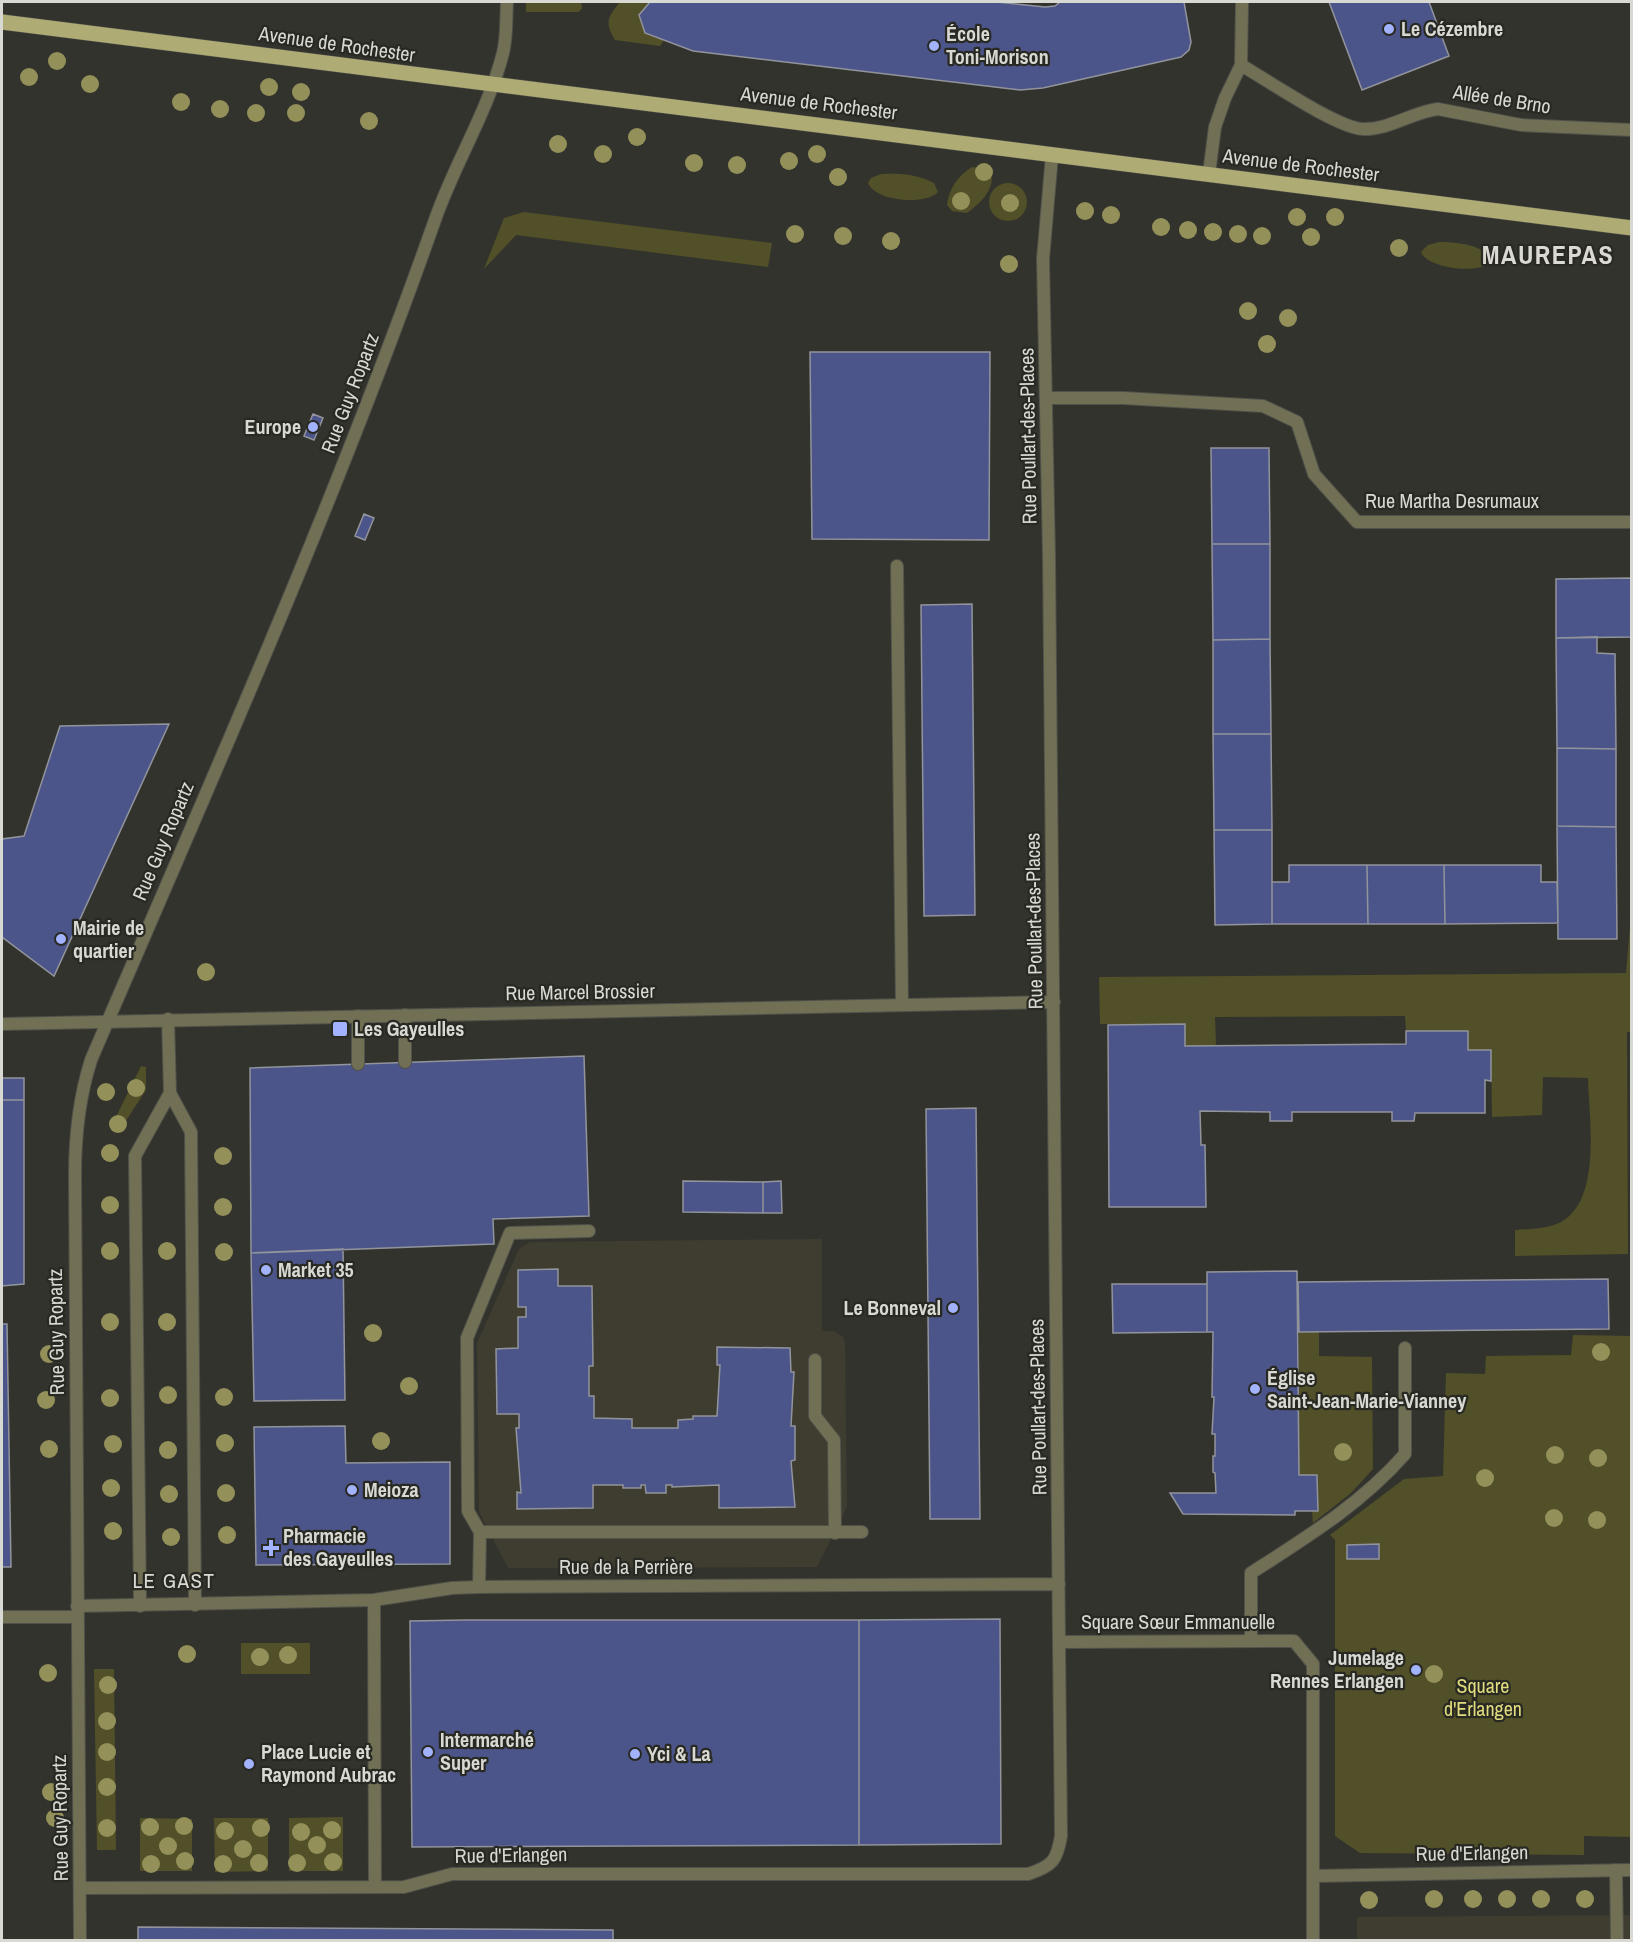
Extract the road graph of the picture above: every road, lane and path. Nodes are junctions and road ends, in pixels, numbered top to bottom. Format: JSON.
{"nodes":[{"id":1,"x":507,"y":2,"type":"edge"},
{"id":2,"x":1242,"y":2,"type":"edge"},
{"id":3,"x":2,"y":22,"type":"edge"},
{"id":4,"x":1241,"y":65,"type":"junction"},
{"id":5,"x":493,"y":85,"type":"junction"},
{"id":6,"x":1632,"y":130,"type":"edge"},
{"id":7,"x":1052,"y":155,"type":"junction"},
{"id":8,"x":1209,"y":174,"type":"junction"},
{"id":9,"x":1632,"y":228,"type":"edge"},
{"id":10,"x":1047,"y":398,"type":"junction"},
{"id":11,"x":1632,"y":522,"type":"edge"},
{"id":12,"x":897,"y":566,"type":"dead end"},
{"id":13,"x":1054,"y":1002,"type":"junction"},
{"id":14,"x":902,"y":1005,"type":"junction"},
{"id":15,"x":405,"y":1015,"type":"junction"},
{"id":16,"x":358,"y":1016,"type":"junction"},
{"id":17,"x":168,"y":1019,"type":"junction"},
{"id":18,"x":108,"y":1021,"type":"junction"},
{"id":19,"x":2,"y":1024,"type":"edge"},
{"id":20,"x":405,"y":1062,"type":"dead end"},
{"id":21,"x":358,"y":1064,"type":"dead end"},
{"id":22,"x":170,"y":1093,"type":"junction"},
{"id":23,"x":589,"y":1231,"type":"dead end"},
{"id":24,"x":1405,"y":1348,"type":"dead end"},
{"id":25,"x":815,"y":1360,"type":"dead end"},
{"id":26,"x":480,"y":1532,"type":"junction"},
{"id":27,"x":834,"y":1533,"type":"junction"},
{"id":28,"x":862,"y":1533,"type":"dead end"},
{"id":29,"x":1059,"y":1584,"type":"junction"},
{"id":30,"x":479,"y":1587,"type":"junction"},
{"id":31,"x":374,"y":1600,"type":"junction"},
{"id":32,"x":195,"y":1605,"type":"junction"},
{"id":33,"x":140,"y":1606,"type":"junction"},
{"id":34,"x":77,"y":1612,"type":"junction"},
{"id":35,"x":2,"y":1617,"type":"edge"},
{"id":36,"x":1251,"y":1641,"type":"junction"},
{"id":37,"x":1059,"y":1642,"type":"junction"},
{"id":38,"x":1616,"y":1870,"type":"junction"},
{"id":39,"x":1632,"y":1870,"type":"edge"},
{"id":40,"x":1313,"y":1876,"type":"junction"},
{"id":41,"x":375,"y":1887,"type":"junction"},
{"id":42,"x":80,"y":1888,"type":"junction"},
{"id":43,"x":80,"y":1941,"type":"edge"},
{"id":44,"x":1313,"y":1941,"type":"edge"},
{"id":45,"x":1617,"y":1941,"type":"edge"}],
"edges":[{"from":1,"to":5,"type":"street","name":"Rue Guy Ropartz"},
{"from":2,"to":4,"type":"street"},
{"from":3,"to":5,"type":"main road","name":"Avenue de Rochester"},
{"from":4,"to":6,"type":"street","name":"Allée de Brno"},
{"from":4,"to":8,"type":"street"},
{"from":5,"to":7,"type":"main road","name":"Avenue de Rochester"},
{"from":5,"to":18,"type":"street","name":"Rue Guy Ropartz"},
{"from":7,"to":8,"type":"main road","name":"Avenue de Rochester"},
{"from":7,"to":10,"type":"street","name":"Rue Poullart-des-Places"},
{"from":8,"to":9,"type":"main road","name":"Avenue de Rochester"},
{"from":10,"to":11,"type":"street","name":"Rue Martha Desrumaux"},
{"from":10,"to":13,"type":"street","name":"Rue Poullart-des-Places"},
{"from":12,"to":14,"type":"street"},
{"from":13,"to":14,"type":"street","name":"Rue Marcel Brossier"},
{"from":13,"to":29,"type":"street","name":"Rue Poullart-des-Places"},
{"from":14,"to":15,"type":"street","name":"Rue Marcel Brossier"},
{"from":15,"to":16,"type":"street","name":"Rue Marcel Brossier"},
{"from":15,"to":20,"type":"street"},
{"from":16,"to":17,"type":"street","name":"Rue Marcel Brossier"},
{"from":16,"to":21,"type":"street"},
{"from":17,"to":18,"type":"street","name":"Rue Marcel Brossier"},
{"from":17,"to":22,"type":"street"},
{"from":18,"to":19,"type":"street","name":"Rue Marcel Brossier"},
{"from":18,"to":34,"type":"street","name":"Rue Guy Ropartz"},
{"from":22,"to":32,"type":"street"},
{"from":22,"to":33,"type":"street"},
{"from":23,"to":26,"type":"street"},
{"from":24,"to":36,"type":"street"},
{"from":25,"to":27,"type":"street"},
{"from":26,"to":27,"type":"street"},
{"from":26,"to":30,"type":"street"},
{"from":27,"to":28,"type":"street"},
{"from":29,"to":30,"type":"street","name":"Rue de la Perrière"},
{"from":29,"to":37,"type":"street","name":"Square Sœur Emmanuelle"},
{"from":30,"to":31,"type":"street","name":"Rue de la Perrière"},
{"from":31,"to":32,"type":"street","name":"Rue de la Perrière"},
{"from":31,"to":41,"type":"street"},
{"from":32,"to":33,"type":"street"},
{"from":33,"to":34,"type":"street"},
{"from":34,"to":35,"type":"street"},
{"from":34,"to":42,"type":"street","name":"Rue Guy Ropartz"},
{"from":36,"to":37,"type":"street","name":"Square Sœur Emmanuelle"},
{"from":36,"to":40,"type":"street","name":"Square Sœur Emmanuelle"},
{"from":37,"to":41,"type":"street","name":"Rue d'Erlangen"},
{"from":38,"to":39,"type":"street","name":"Rue d'Erlangen"},
{"from":38,"to":40,"type":"street","name":"Rue d'Erlangen"},
{"from":38,"to":45,"type":"street"},
{"from":40,"to":44,"type":"street"},
{"from":41,"to":42,"type":"street","name":"Rue d'Erlangen"},
{"from":42,"to":43,"type":"street","name":"Rue Guy Ropartz"}]}
